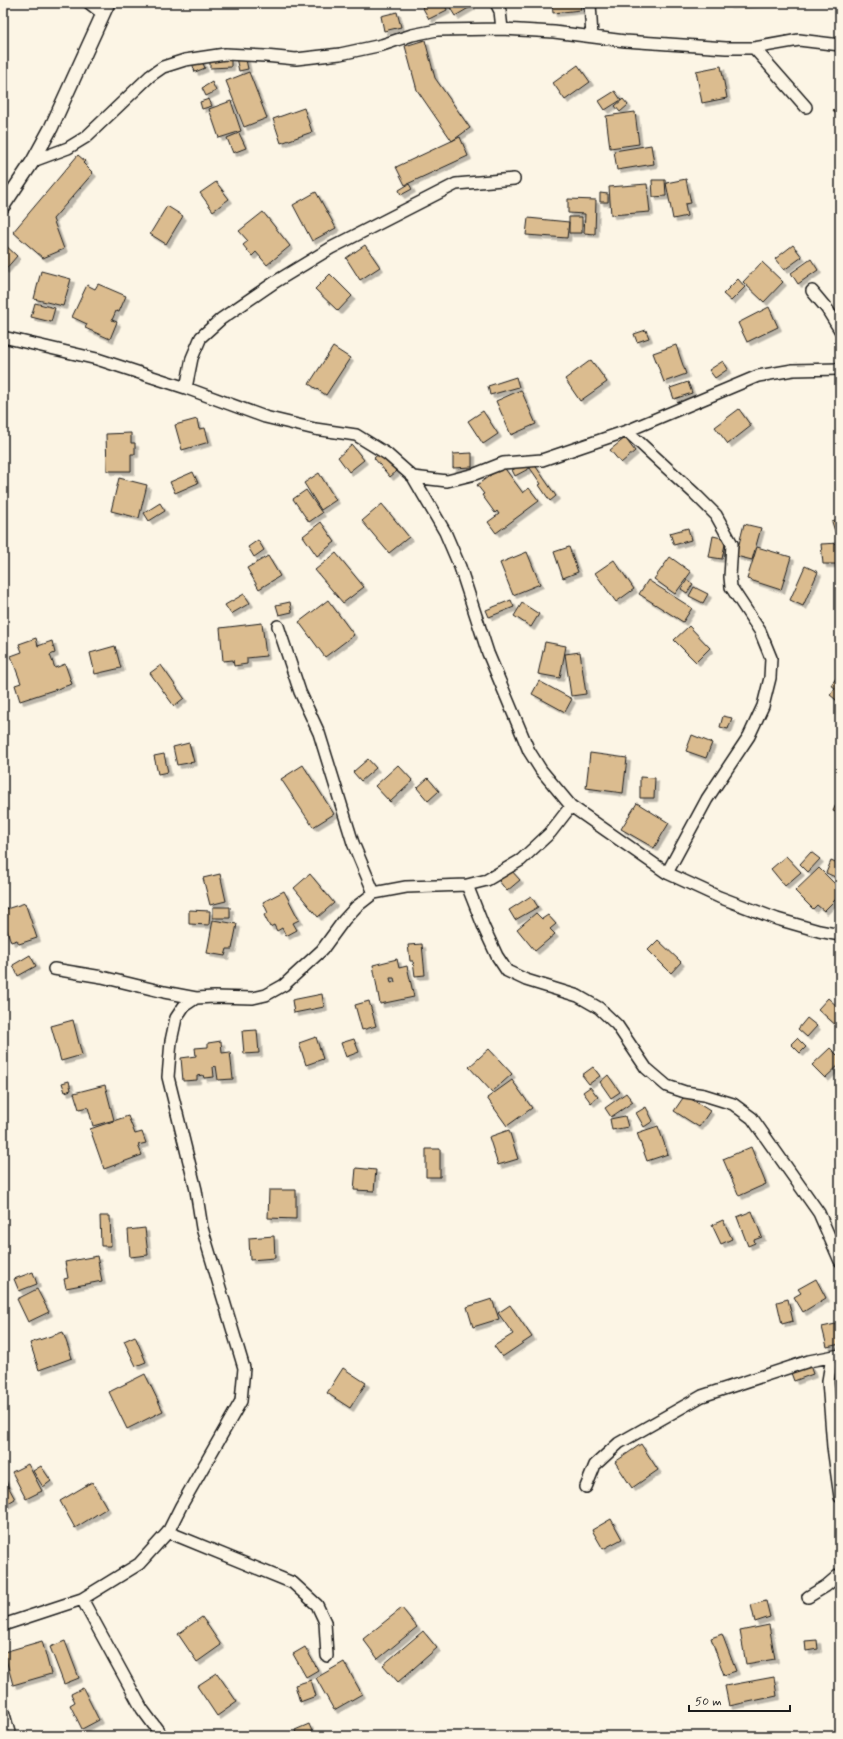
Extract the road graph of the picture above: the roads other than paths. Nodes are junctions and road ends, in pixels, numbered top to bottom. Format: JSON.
{"nodes":[{"id":1,"x":89,"y":3,"type":"edge"},
{"id":2,"x":496,"y":3,"type":"edge"},
{"id":3,"x":590,"y":3,"type":"edge"},
{"id":4,"x":106,"y":8,"type":"edge"},
{"id":5,"x":502,"y":29,"type":"junction"},
{"id":6,"x":592,"y":37,"type":"junction"},
{"id":7,"x":840,"y":45,"type":"edge"},
{"id":8,"x":754,"y":48,"type":"junction"},
{"id":9,"x":806,"y":107,"type":"dead end"},
{"id":10,"x":33,"y":161,"type":"junction"},
{"id":11,"x":514,"y":179,"type":"dead end"},
{"id":12,"x":3,"y":206,"type":"edge"},
{"id":13,"x":812,"y":291,"type":"dead end"},
{"id":14,"x":840,"y":330,"type":"edge"},
{"id":15,"x":3,"y":337,"type":"edge"},
{"id":16,"x":840,"y":369,"type":"edge"},
{"id":17,"x":186,"y":388,"type":"junction"},
{"id":18,"x":627,"y":431,"type":"junction"},
{"id":19,"x":413,"y":478,"type":"junction"},
{"id":20,"x":278,"y":626,"type":"dead end"},
{"id":21,"x":571,"y":806,"type":"junction"},
{"id":22,"x":667,"y":872,"type":"junction"},
{"id":23,"x":467,"y":885,"type":"junction"},
{"id":24,"x":374,"y":894,"type":"junction"},
{"id":25,"x":840,"y":935,"type":"edge"},
{"id":26,"x":54,"y":969,"type":"dead end"},
{"id":27,"x":196,"y":998,"type":"junction"},
{"id":28,"x":840,"y":1261,"type":"edge"},
{"id":29,"x":836,"y":1356,"type":"edge"},
{"id":30,"x":586,"y":1487,"type":"dead end"},
{"id":31,"x":840,"y":1497,"type":"edge"},
{"id":32,"x":168,"y":1532,"type":"junction"},
{"id":33,"x":840,"y":1574,"type":"edge"},
{"id":34,"x":808,"y":1597,"type":"dead end"},
{"id":35,"x":82,"y":1599,"type":"junction"},
{"id":36,"x":3,"y":1625,"type":"edge"},
{"id":37,"x":327,"y":1656,"type":"dead end"},
{"id":38,"x":3,"y":1711,"type":"edge"},
{"id":39,"x":10,"y":1736,"type":"edge"},
{"id":40,"x":162,"y":1736,"type":"edge"}],
"edges":[{"from":1,"to":4,"type":"street"},
{"from":2,"to":5,"type":"street"},
{"from":3,"to":6,"type":"street"},
{"from":4,"to":10,"type":"street"},
{"from":5,"to":6,"type":"street"},
{"from":5,"to":10,"type":"street"},
{"from":6,"to":8,"type":"street"},
{"from":7,"to":8,"type":"street"},
{"from":8,"to":9,"type":"street"},
{"from":10,"to":12,"type":"street"},
{"from":11,"to":17,"type":"street"},
{"from":13,"to":14,"type":"street"},
{"from":15,"to":17,"type":"street"},
{"from":16,"to":18,"type":"street"},
{"from":17,"to":19,"type":"street"},
{"from":18,"to":19,"type":"street"},
{"from":18,"to":22,"type":"street"},
{"from":19,"to":21,"type":"street"},
{"from":20,"to":24,"type":"street"},
{"from":21,"to":22,"type":"street"},
{"from":21,"to":23,"type":"street"},
{"from":22,"to":25,"type":"street"},
{"from":23,"to":24,"type":"street"},
{"from":23,"to":28,"type":"street"},
{"from":24,"to":27,"type":"street"},
{"from":26,"to":27,"type":"street"},
{"from":27,"to":32,"type":"street"},
{"from":29,"to":30,"type":"street"},
{"from":29,"to":31,"type":"street"},
{"from":32,"to":35,"type":"street"},
{"from":32,"to":37,"type":"street"},
{"from":33,"to":34,"type":"street"},
{"from":35,"to":36,"type":"street"},
{"from":35,"to":40,"type":"street"},
{"from":38,"to":39,"type":"street"}]}
